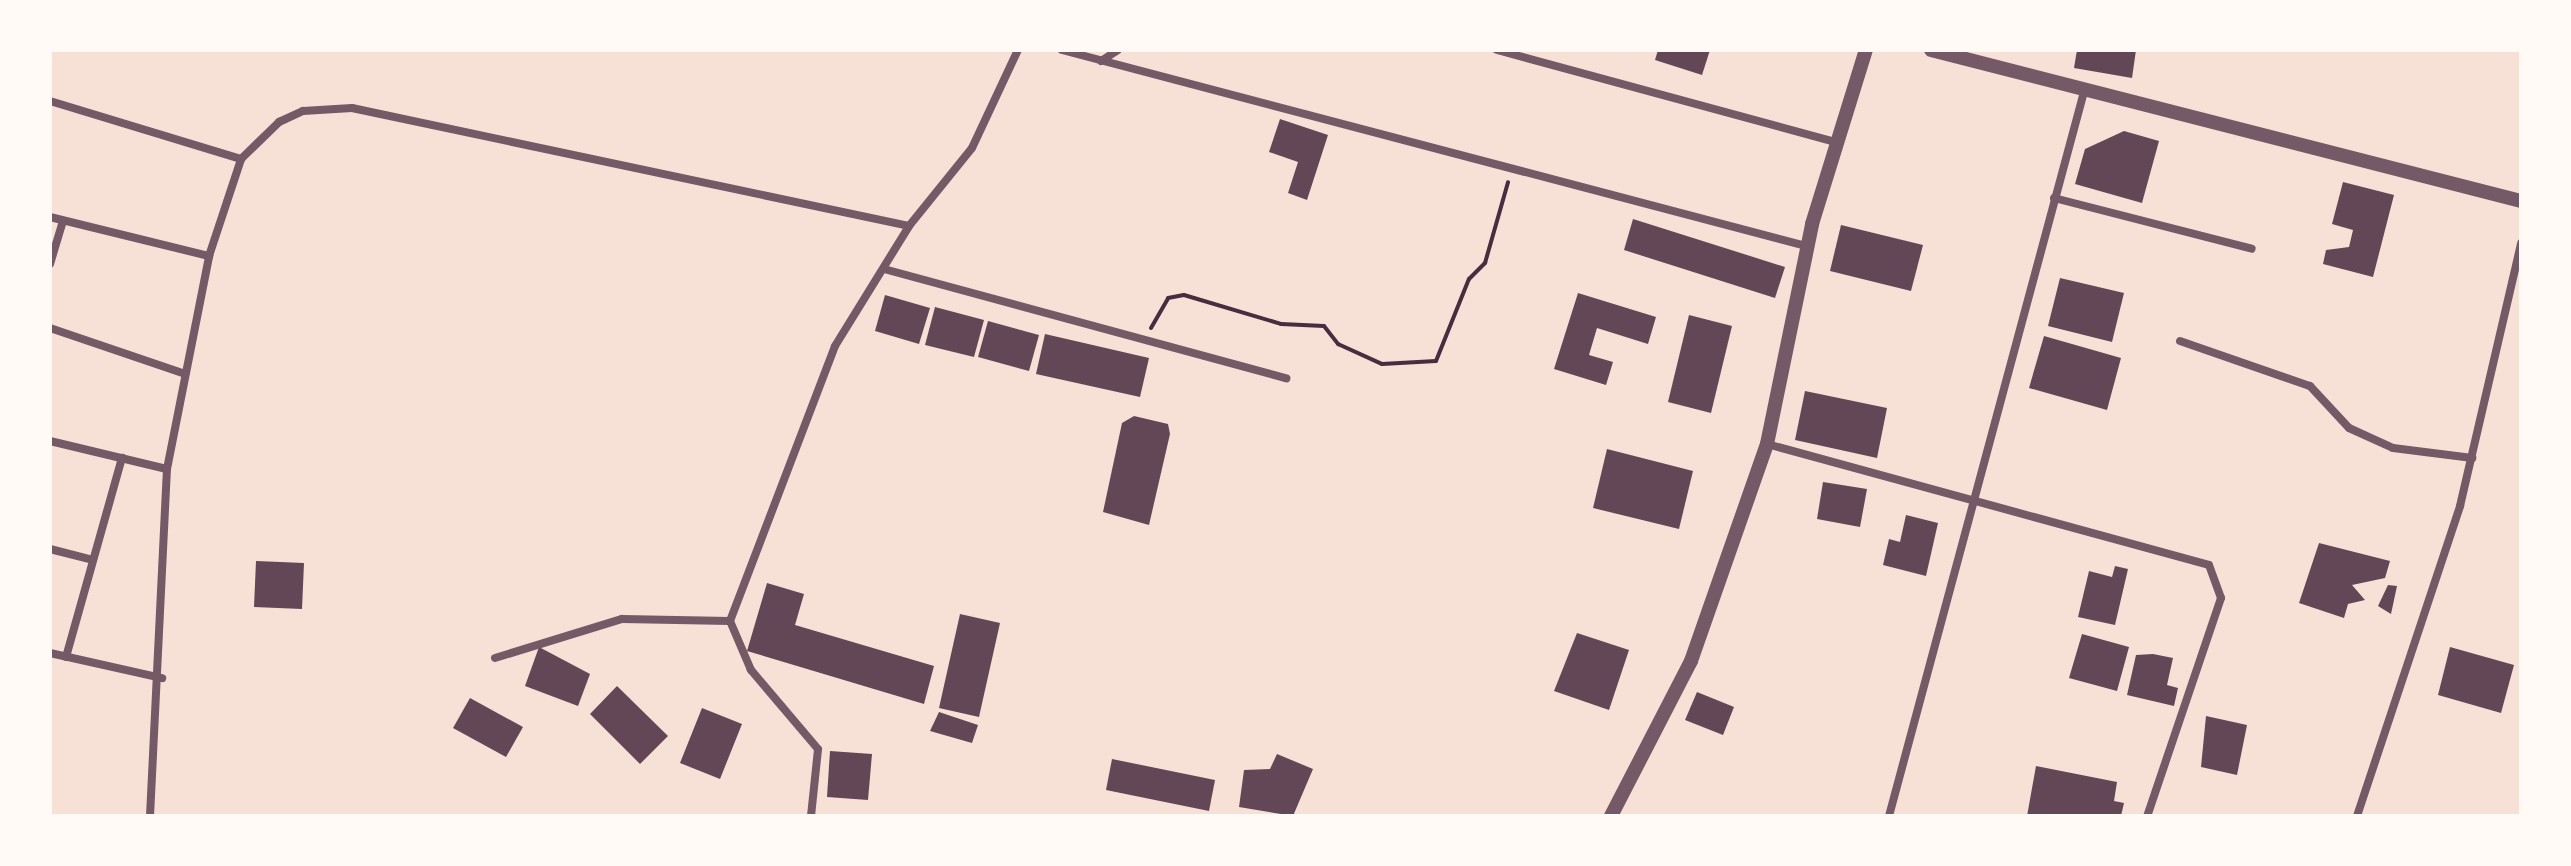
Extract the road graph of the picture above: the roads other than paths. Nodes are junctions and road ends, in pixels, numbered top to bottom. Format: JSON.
{"nodes":[{"id":1,"x":1018,"y":50,"type":"edge"},
{"id":2,"x":1062,"y":50,"type":"edge"},
{"id":3,"x":1118,"y":50,"type":"edge"},
{"id":4,"x":1497,"y":50,"type":"edge"},
{"id":5,"x":1866,"y":50,"type":"edge"},
{"id":6,"x":1931,"y":50,"type":"edge"},
{"id":7,"x":1101,"y":61,"type":"junction"},
{"id":8,"x":2084,"y":92,"type":"junction"},
{"id":9,"x":50,"y":101,"type":"edge"},
{"id":10,"x":1836,"y":142,"type":"junction"},
{"id":11,"x":241,"y":159,"type":"junction"},
{"id":12,"x":2054,"y":198,"type":"junction"},
{"id":13,"x":2521,"y":201,"type":"edge"},
{"id":14,"x":50,"y":217,"type":"edge"},
{"id":15,"x":63,"y":221,"type":"junction"},
{"id":16,"x":909,"y":226,"type":"junction"},
{"id":17,"x":2521,"y":243,"type":"edge"},
{"id":18,"x":1806,"y":246,"type":"junction"},
{"id":19,"x":2252,"y":249,"type":"dead end"},
{"id":20,"x":209,"y":256,"type":"junction"},
{"id":21,"x":50,"y":264,"type":"edge"},
{"id":22,"x":884,"y":269,"type":"junction"},
{"id":23,"x":50,"y":328,"type":"edge"},
{"id":24,"x":2180,"y":341,"type":"dead end"},
{"id":25,"x":185,"y":374,"type":"junction"},
{"id":26,"x":1286,"y":378,"type":"dead end"},
{"id":27,"x":50,"y":441,"type":"edge"},
{"id":28,"x":1767,"y":444,"type":"junction"},
{"id":29,"x":122,"y":458,"type":"junction"},
{"id":30,"x":2472,"y":458,"type":"junction"},
{"id":31,"x":167,"y":469,"type":"junction"},
{"id":32,"x":1979,"y":498,"type":"junction"},
{"id":33,"x":50,"y":549,"type":"edge"},
{"id":34,"x":93,"y":560,"type":"junction"},
{"id":35,"x":730,"y":621,"type":"junction"},
{"id":36,"x":50,"y":653,"type":"edge"},
{"id":37,"x":66,"y":657,"type":"junction"},
{"id":38,"x":495,"y":658,"type":"dead end"},
{"id":39,"x":162,"y":678,"type":"junction"},
{"id":40,"x":150,"y":816,"type":"edge"},
{"id":41,"x":811,"y":816,"type":"edge"},
{"id":42,"x":1611,"y":816,"type":"edge"},
{"id":43,"x":1889,"y":816,"type":"edge"},
{"id":44,"x":2147,"y":816,"type":"edge"},
{"id":45,"x":2357,"y":816,"type":"edge"}],
"edges":[{"from":1,"to":16,"type":"street"},
{"from":2,"to":7,"type":"street"},
{"from":3,"to":7,"type":"street"},
{"from":4,"to":10,"type":"street"},
{"from":5,"to":10,"type":"street"},
{"from":6,"to":8,"type":"street"},
{"from":7,"to":18,"type":"street"},
{"from":8,"to":12,"type":"street"},
{"from":8,"to":13,"type":"street"},
{"from":9,"to":11,"type":"street"},
{"from":10,"to":18,"type":"street"},
{"from":11,"to":16,"type":"street"},
{"from":11,"to":20,"type":"street"},
{"from":12,"to":19,"type":"street"},
{"from":12,"to":32,"type":"street"},
{"from":14,"to":15,"type":"street"},
{"from":15,"to":20,"type":"street"},
{"from":15,"to":21,"type":"street"},
{"from":16,"to":22,"type":"street"},
{"from":17,"to":30,"type":"street"},
{"from":18,"to":28,"type":"street"},
{"from":20,"to":25,"type":"street"},
{"from":22,"to":26,"type":"street"},
{"from":22,"to":35,"type":"street"},
{"from":23,"to":25,"type":"street"},
{"from":24,"to":30,"type":"street"},
{"from":25,"to":31,"type":"street"},
{"from":27,"to":29,"type":"street"},
{"from":28,"to":32,"type":"street"},
{"from":28,"to":42,"type":"street"},
{"from":29,"to":31,"type":"street"},
{"from":29,"to":34,"type":"street"},
{"from":30,"to":45,"type":"street"},
{"from":31,"to":39,"type":"street"},
{"from":32,"to":43,"type":"street"},
{"from":32,"to":44,"type":"street"},
{"from":33,"to":34,"type":"street"},
{"from":34,"to":37,"type":"street"},
{"from":35,"to":38,"type":"street"},
{"from":35,"to":41,"type":"street"},
{"from":36,"to":37,"type":"street"},
{"from":37,"to":39,"type":"street"},
{"from":39,"to":40,"type":"street"}]}
